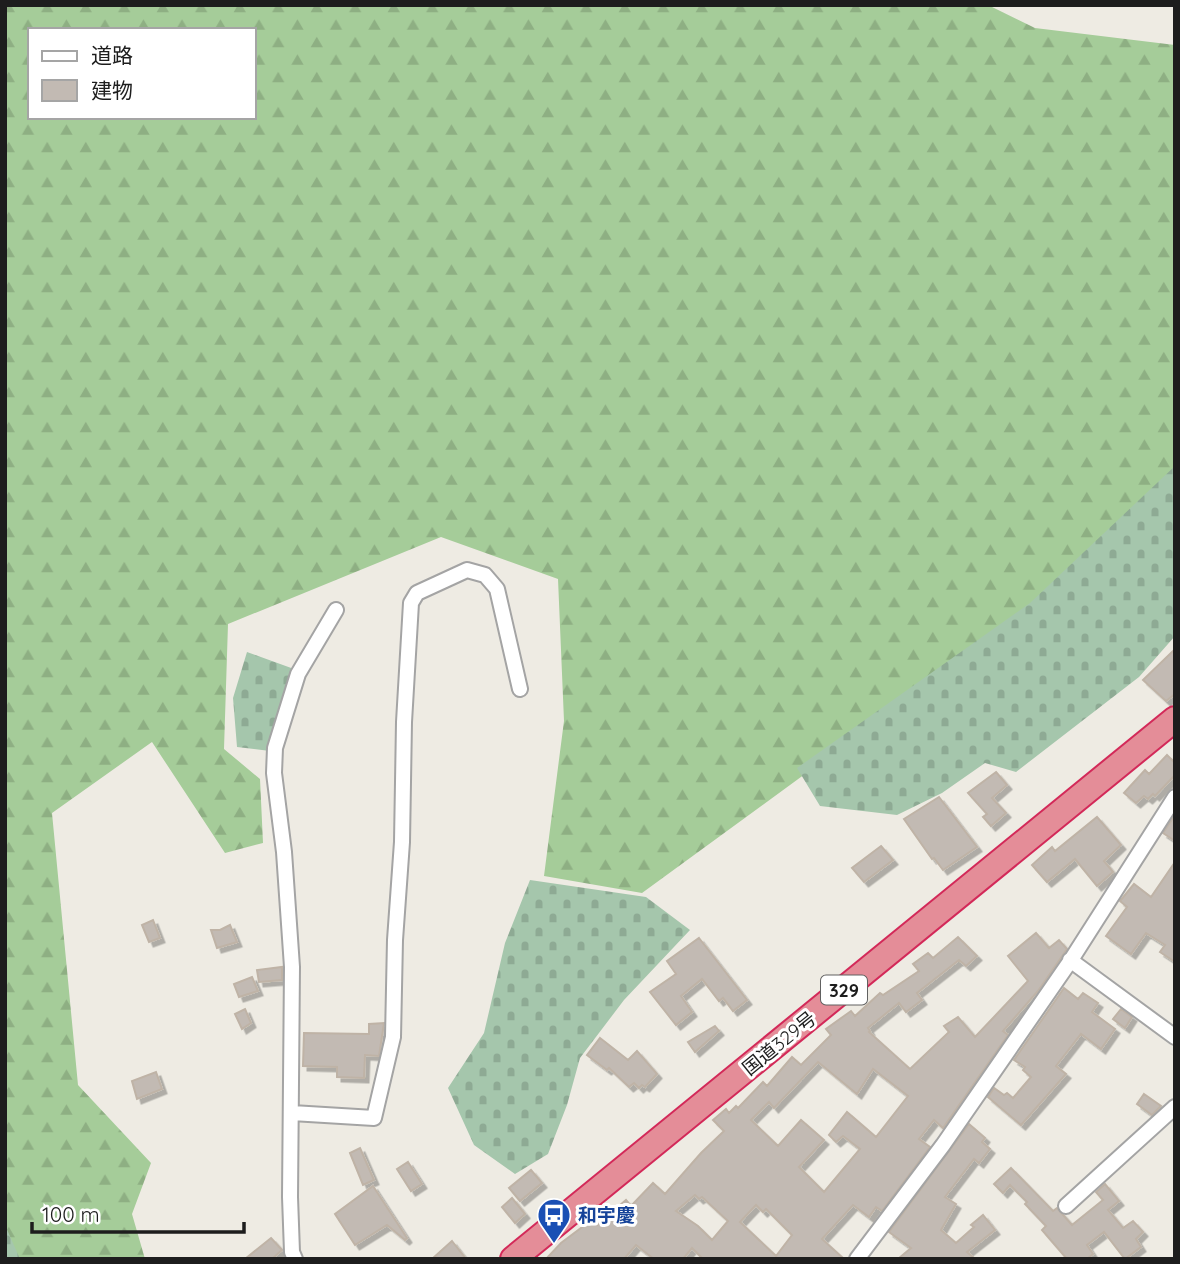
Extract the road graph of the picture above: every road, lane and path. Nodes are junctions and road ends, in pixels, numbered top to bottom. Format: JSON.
{"nodes":[{"id":1,"x":336,"y":610,"type":"dead end"},
{"id":2,"x":520,"y":688,"type":"dead end"},
{"id":3,"x":1175,"y":719,"type":"edge"},
{"id":4,"x":1175,"y":797,"type":"edge"},
{"id":5,"x":1073,"y":956,"type":"junction"},
{"id":6,"x":1175,"y":1037,"type":"edge"},
{"id":7,"x":1175,"y":1107,"type":"edge"},
{"id":8,"x":292,"y":1113,"type":"junction"},
{"id":9,"x":1066,"y":1206,"type":"dead end"},
{"id":10,"x":295,"y":1259,"type":"edge"},
{"id":11,"x":513,"y":1259,"type":"edge"},
{"id":12,"x":857,"y":1259,"type":"edge"}],
"edges":[{"from":1,"to":8,"type":"street"},
{"from":2,"to":8,"type":"street"},
{"from":3,"to":11,"type":"highway","name":"国道329号","number":"329"},
{"from":4,"to":5,"type":"street"},
{"from":5,"to":6,"type":"street"},
{"from":5,"to":12,"type":"street"},
{"from":7,"to":9,"type":"street"},
{"from":8,"to":10,"type":"street"}]}
